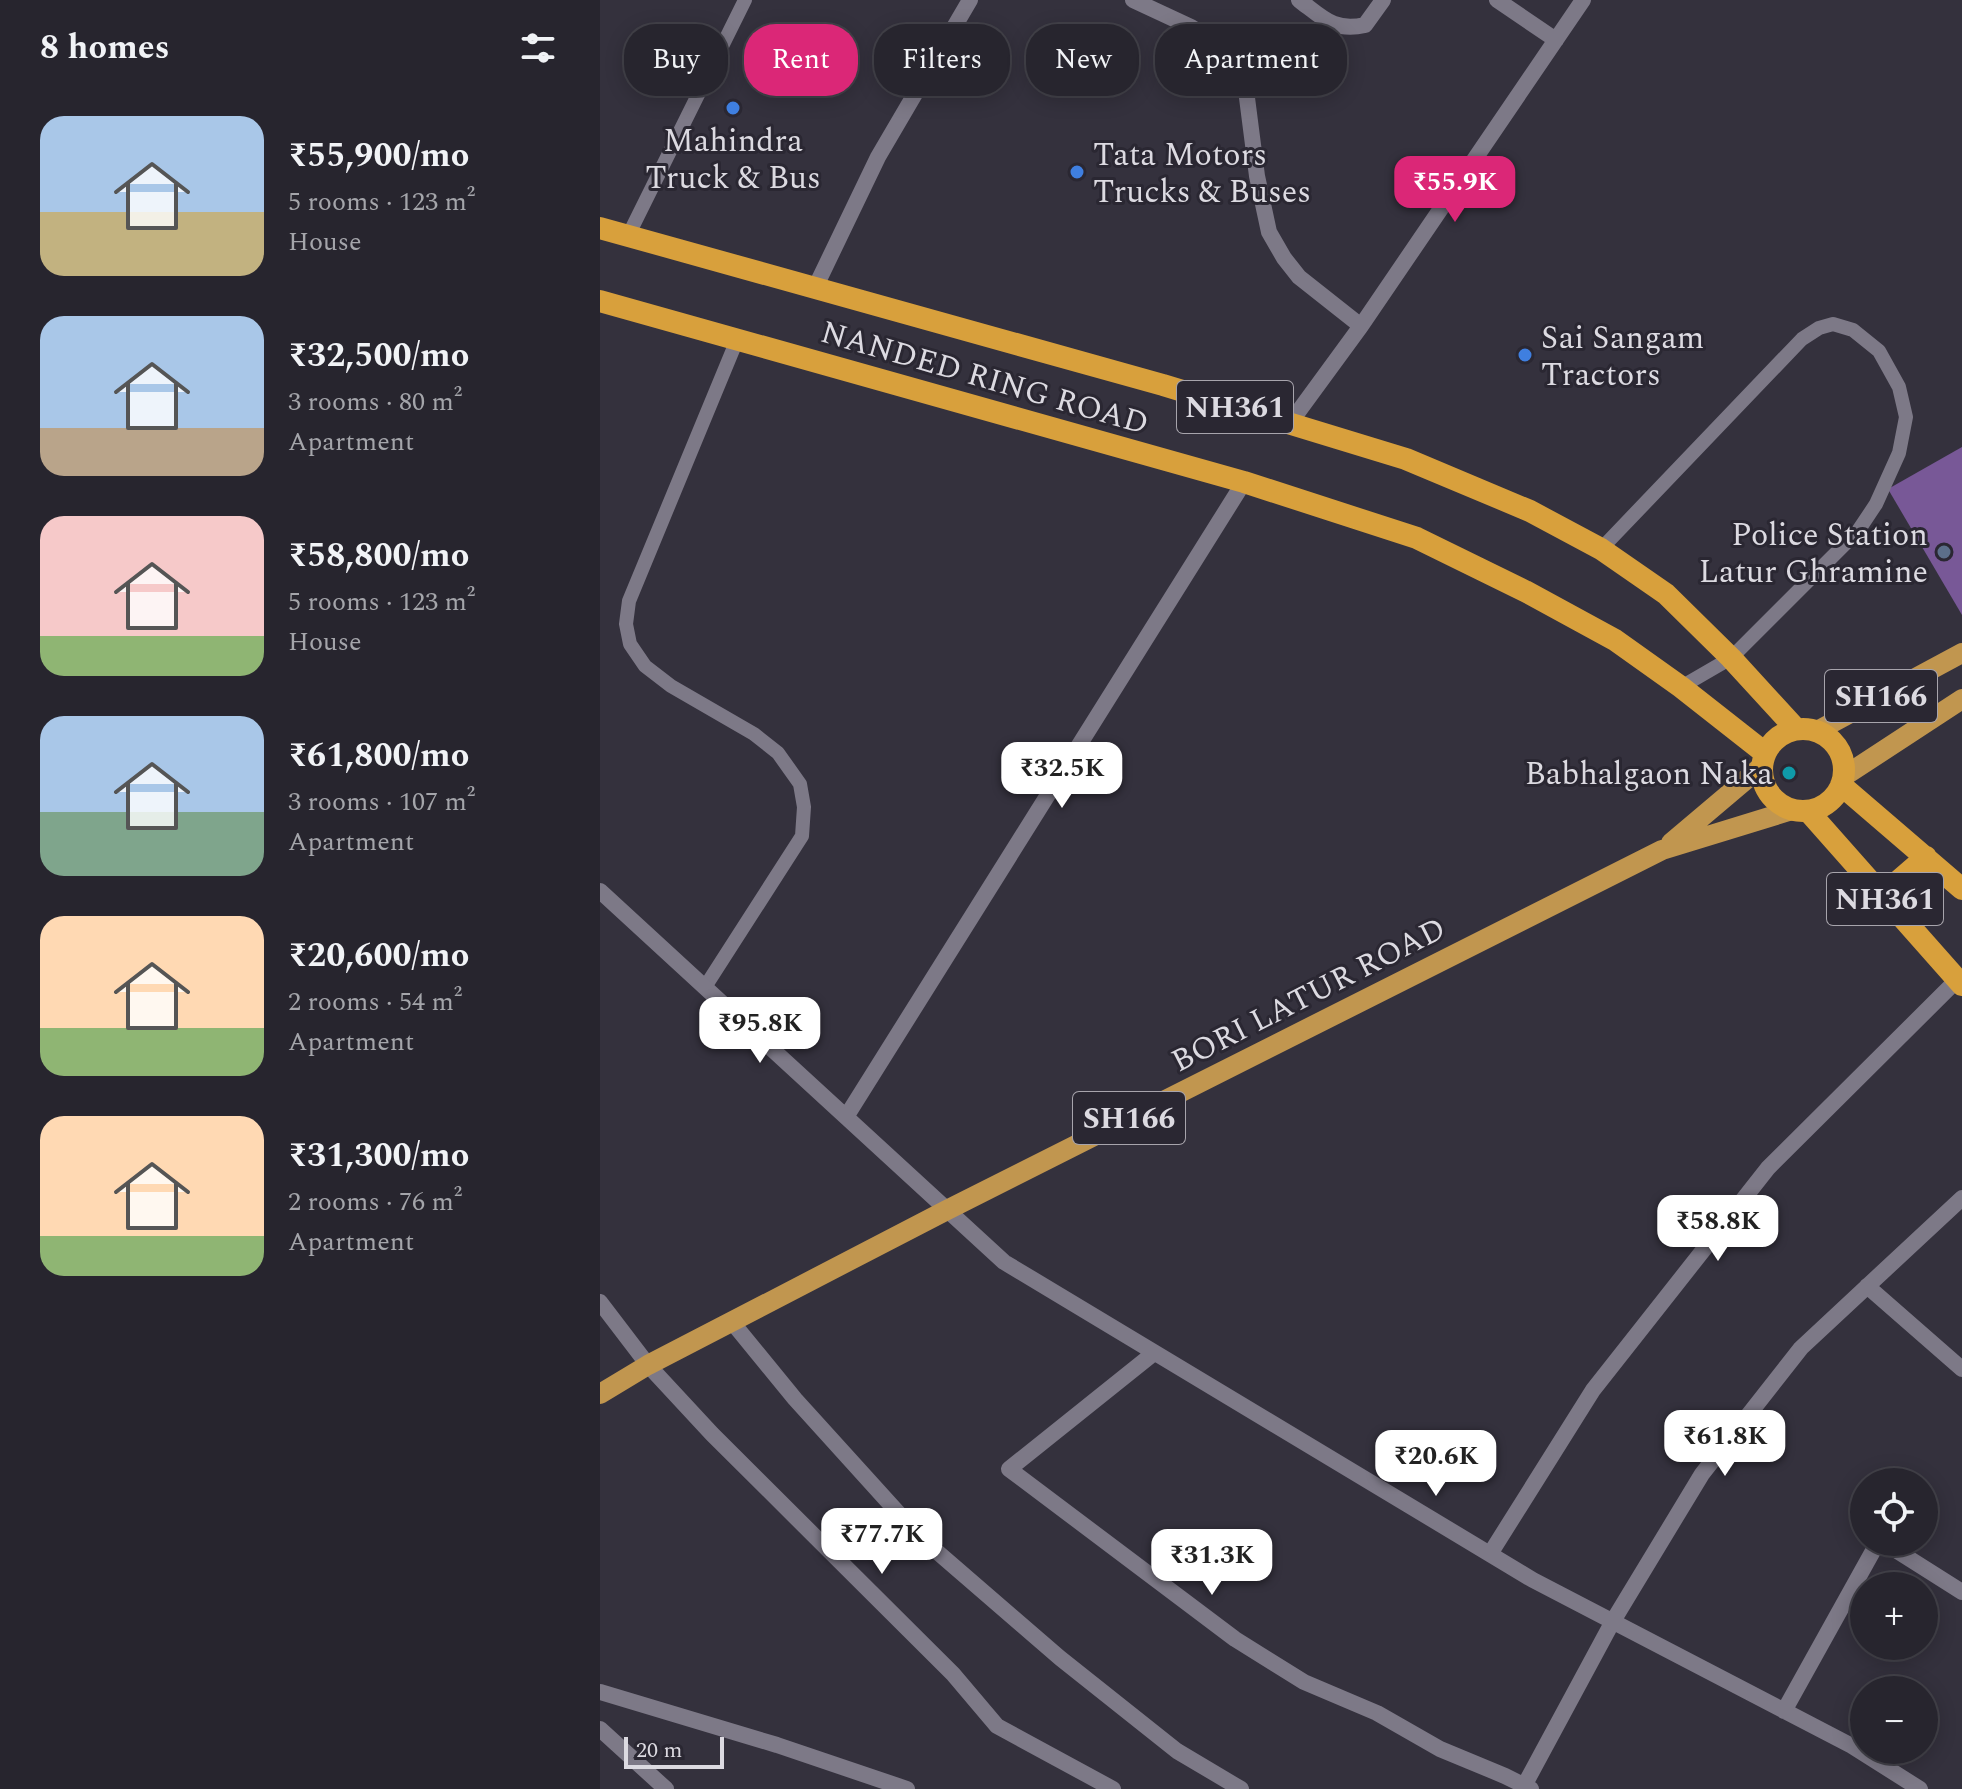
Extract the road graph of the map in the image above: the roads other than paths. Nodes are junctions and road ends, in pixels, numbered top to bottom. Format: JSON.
{"nodes":[{"id":1,"x":745,"y":0,"type":"edge"},
{"id":2,"x":970,"y":0,"type":"edge"},
{"id":3,"x":1133,"y":0,"type":"edge"},
{"id":4,"x":1299,"y":0,"type":"edge"},
{"id":5,"x":1383,"y":0,"type":"edge"},
{"id":6,"x":1497,"y":0,"type":"edge"},
{"id":7,"x":1583,"y":0,"type":"edge"},
{"id":8,"x":1556,"y":40,"type":"junction"},
{"id":9,"x":600,"y":228,"type":"edge"},
{"id":10,"x":628,"y":236,"type":"junction"},
{"id":11,"x":815,"y":288,"type":"junction"},
{"id":12,"x":600,"y":301,"type":"edge"},
{"id":13,"x":1361,"y":326,"type":"junction"},
{"id":14,"x":737,"y":340,"type":"junction"},
{"id":15,"x":1290,"y":423,"type":"junction"},
{"id":16,"x":1244,"y":482,"type":"junction"},
{"id":17,"x":1601,"y":549,"type":"junction"},
{"id":18,"x":1962,"y":653,"type":"edge"},
{"id":19,"x":1731,"y":658,"type":"junction"},
{"id":20,"x":1681,"y":687,"type":"junction"},
{"id":21,"x":1962,"y":699,"type":"edge"},
{"id":22,"x":1807,"y":730,"type":"junction"},
{"id":23,"x":1763,"y":760,"type":"junction"},
{"id":24,"x":1842,"y":781,"type":"junction"},
{"id":25,"x":1800,"y":810,"type":"junction"},
{"id":26,"x":1662,"y":850,"type":"junction"},
{"id":27,"x":1926,"y":857,"type":"junction"},
{"id":28,"x":1962,"y":889,"type":"edge"},
{"id":29,"x":600,"y":891,"type":"edge"},
{"id":30,"x":1882,"y":895,"type":"junction"},
{"id":31,"x":1959,"y":982,"type":"edge"},
{"id":32,"x":705,"y":987,"type":"junction"},
{"id":33,"x":846,"y":1117,"type":"junction"},
{"id":34,"x":1962,"y":1198,"type":"edge"},
{"id":35,"x":947,"y":1210,"type":"junction"},
{"id":36,"x":1867,"y":1286,"type":"junction"},
{"id":37,"x":600,"y":1302,"type":"edge"},
{"id":38,"x":732,"y":1322,"type":"junction"},
{"id":39,"x":1154,"y":1353,"type":"junction"},
{"id":40,"x":648,"y":1365,"type":"junction"},
{"id":41,"x":1962,"y":1369,"type":"edge"},
{"id":42,"x":600,"y":1394,"type":"edge"},
{"id":43,"x":1490,"y":1554,"type":"junction"},
{"id":44,"x":1873,"y":1556,"type":"edge"},
{"id":45,"x":1904,"y":1556,"type":"edge"},
{"id":46,"x":1962,"y":1592,"type":"edge"},
{"id":47,"x":1613,"y":1621,"type":"junction"},
{"id":48,"x":600,"y":1692,"type":"edge"},
{"id":49,"x":1784,"y":1711,"type":"junction"},
{"id":50,"x":600,"y":1729,"type":"edge"},
{"id":51,"x":1527,"y":1787,"type":"edge"},
{"id":52,"x":666,"y":1789,"type":"edge"},
{"id":53,"x":907,"y":1789,"type":"edge"},
{"id":54,"x":1113,"y":1789,"type":"edge"},
{"id":55,"x":1241,"y":1789,"type":"edge"},
{"id":56,"x":1920,"y":1789,"type":"edge"}],
"edges":[{"from":1,"to":10,"type":"lane"},
{"from":2,"to":11,"type":"street"},
{"from":3,"to":13,"type":"street"},
{"from":4,"to":5,"type":"street"},
{"from":6,"to":8,"type":"street"},
{"from":7,"to":8,"type":"street"},
{"from":8,"to":13,"type":"street"},
{"from":9,"to":10,"type":"highway","number":"NH361"},
{"from":10,"to":11,"type":"highway","number":"NH361"},
{"from":11,"to":15,"type":"highway","number":"NH361"},
{"from":12,"to":14,"type":"highway","name":"NANDED RING ROAD","number":"NH361"},
{"from":13,"to":15,"type":"street"},
{"from":14,"to":16,"type":"highway","name":"NANDED RING ROAD","number":"NH361"},
{"from":14,"to":32,"type":"lane"},
{"from":15,"to":17,"type":"highway","number":"NH361"},
{"from":16,"to":20,"type":"highway","name":"NANDED RING ROAD","number":"NH361"},
{"from":16,"to":33,"type":"street"},
{"from":17,"to":19,"type":"highway","number":"NH361"},
{"from":17,"to":19,"type":"lane"},
{"from":18,"to":22,"type":"main road","number":"SH166"},
{"from":19,"to":20,"type":"lane"},
{"from":19,"to":22,"type":"highway","number":"NH361"},
{"from":20,"to":23,"type":"highway","name":"NANDED RING ROAD","number":"NH361"},
{"from":21,"to":24,"type":"main road","number":"SH166"},
{"from":22,"to":23,"type":"highway"},
{"from":22,"to":24,"type":"highway","number":"NH361"},
{"from":23,"to":25,"type":"highway","number":"NH361"},
{"from":23,"to":26,"type":"main road","name":"BORI LATUR ROAD","number":"SH166"},
{"from":24,"to":25,"type":"highway"},
{"from":24,"to":27,"type":"highway","number":"NH361"},
{"from":25,"to":26,"type":"main road","name":"BORI LATUR ROAD","number":"SH166"},
{"from":25,"to":30,"type":"highway","number":"NH361"},
{"from":26,"to":35,"type":"main road","name":"BORI LATUR ROAD","number":"SH166"},
{"from":27,"to":28,"type":"highway","number":"NH361"},
{"from":27,"to":30,"type":"highway"},
{"from":29,"to":32,"type":"street"},
{"from":30,"to":31,"type":"highway","number":"NH361"},
{"from":31,"to":43,"type":"street"},
{"from":32,"to":33,"type":"street"},
{"from":33,"to":35,"type":"street"},
{"from":34,"to":36,"type":"street"},
{"from":35,"to":38,"type":"main road","name":"BORI LATUR ROAD","number":"SH166"},
{"from":35,"to":39,"type":"street"},
{"from":36,"to":41,"type":"street"},
{"from":36,"to":47,"type":"street"},
{"from":37,"to":40,"type":"street"},
{"from":38,"to":40,"type":"main road","name":"BORI LATUR ROAD","number":"SH166"},
{"from":38,"to":55,"type":"street"},
{"from":39,"to":43,"type":"street"},
{"from":39,"to":51,"type":"street"},
{"from":40,"to":42,"type":"main road","name":"BORI LATUR ROAD","number":"SH166"},
{"from":40,"to":54,"type":"street"},
{"from":43,"to":47,"type":"street"},
{"from":44,"to":49,"type":"street"},
{"from":45,"to":46,"type":"street"},
{"from":47,"to":49,"type":"street"},
{"from":47,"to":51,"type":"street"},
{"from":48,"to":53,"type":"street"},
{"from":49,"to":56,"type":"street"},
{"from":50,"to":52,"type":"street"}]}
